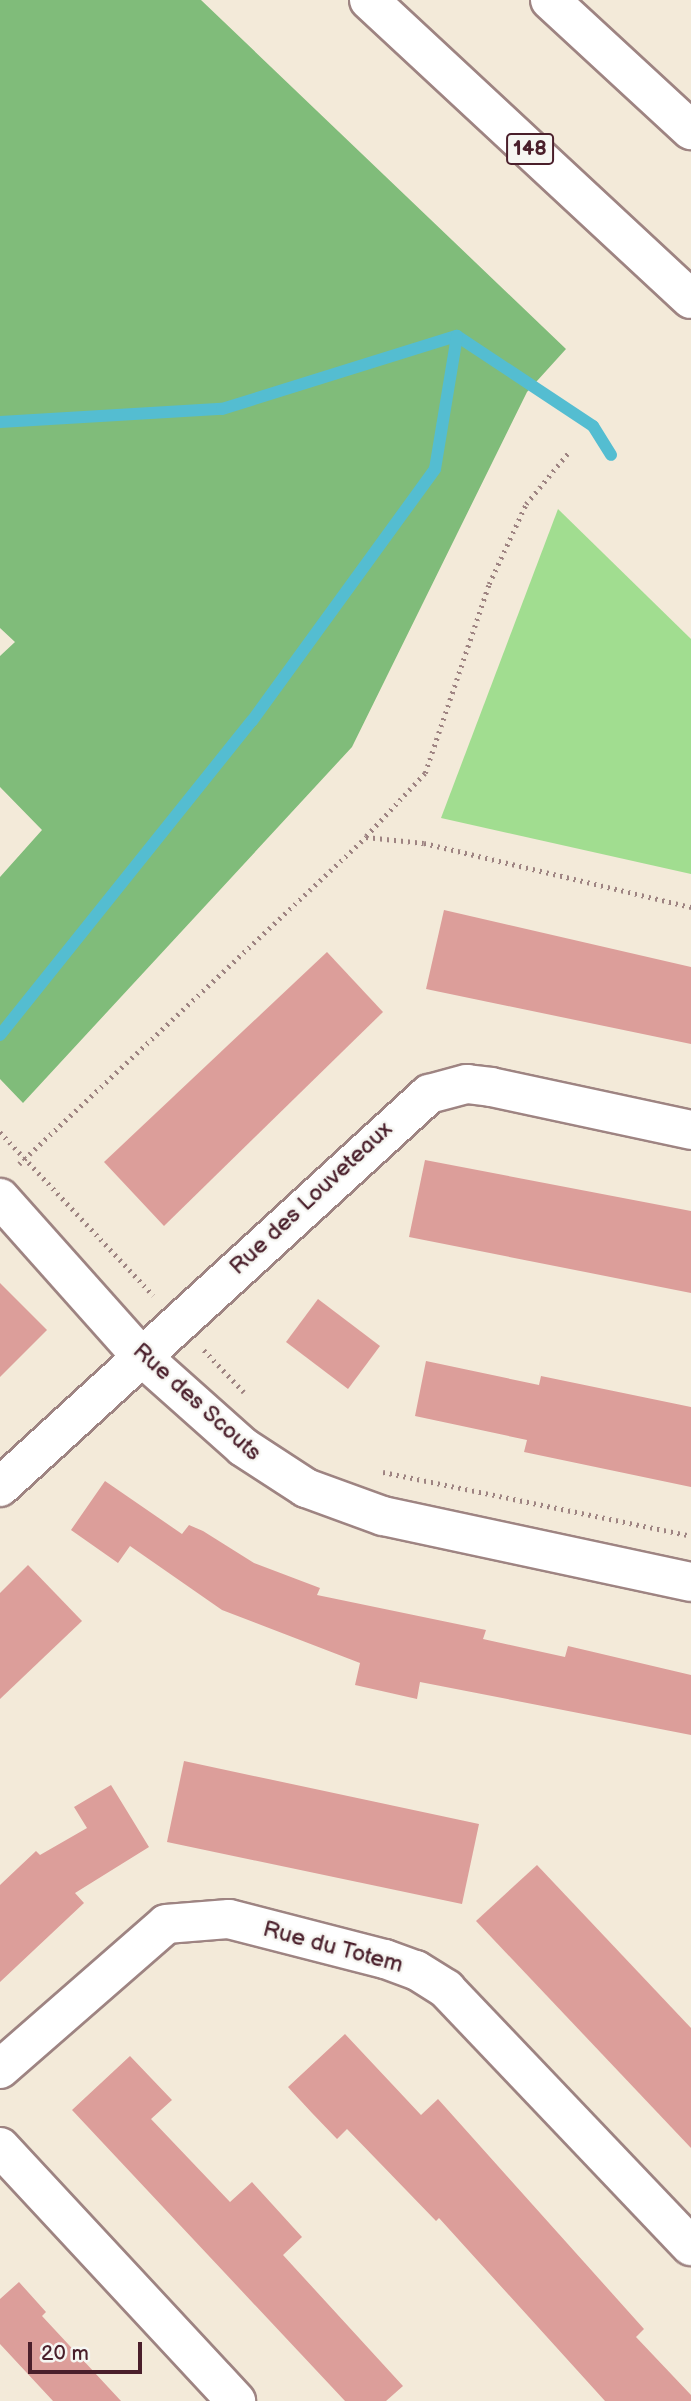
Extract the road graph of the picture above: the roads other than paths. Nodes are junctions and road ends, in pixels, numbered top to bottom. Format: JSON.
{"nodes":[{"id":1,"x":369,"y":0,"type":"edge"},
{"id":2,"x":550,"y":0,"type":"edge"},
{"id":3,"x":691,"y":131,"type":"edge"},
{"id":4,"x":691,"y":299,"type":"edge"},
{"id":5,"x":691,"y":1130,"type":"edge"},
{"id":6,"x":4,"y":1186,"type":"edge"},
{"id":7,"x":141,"y":1356,"type":"junction"},
{"id":8,"x":0,"y":1487,"type":"edge"},
{"id":9,"x":691,"y":1582,"type":"edge"},
{"id":10,"x":0,"y":2069,"type":"edge"},
{"id":11,"x":0,"y":2147,"type":"edge"},
{"id":12,"x":691,"y":2246,"type":"edge"},
{"id":13,"x":236,"y":2401,"type":"edge"}],
"edges":[{"from":1,"to":4,"type":"main road","number":"148"},
{"from":2,"to":3,"type":"main road"},
{"from":5,"to":7,"type":"main road","name":"Rue des Louveteaux"},
{"from":6,"to":7,"type":"main road","name":"Rue des Scouts"},
{"from":7,"to":8,"type":"main road","name":"Rue des Louveteaux"},
{"from":7,"to":9,"type":"main road","name":"Rue des Scouts"},
{"from":10,"to":12,"type":"main road","name":"Rue du Totem"},
{"from":11,"to":13,"type":"main road"}]}
